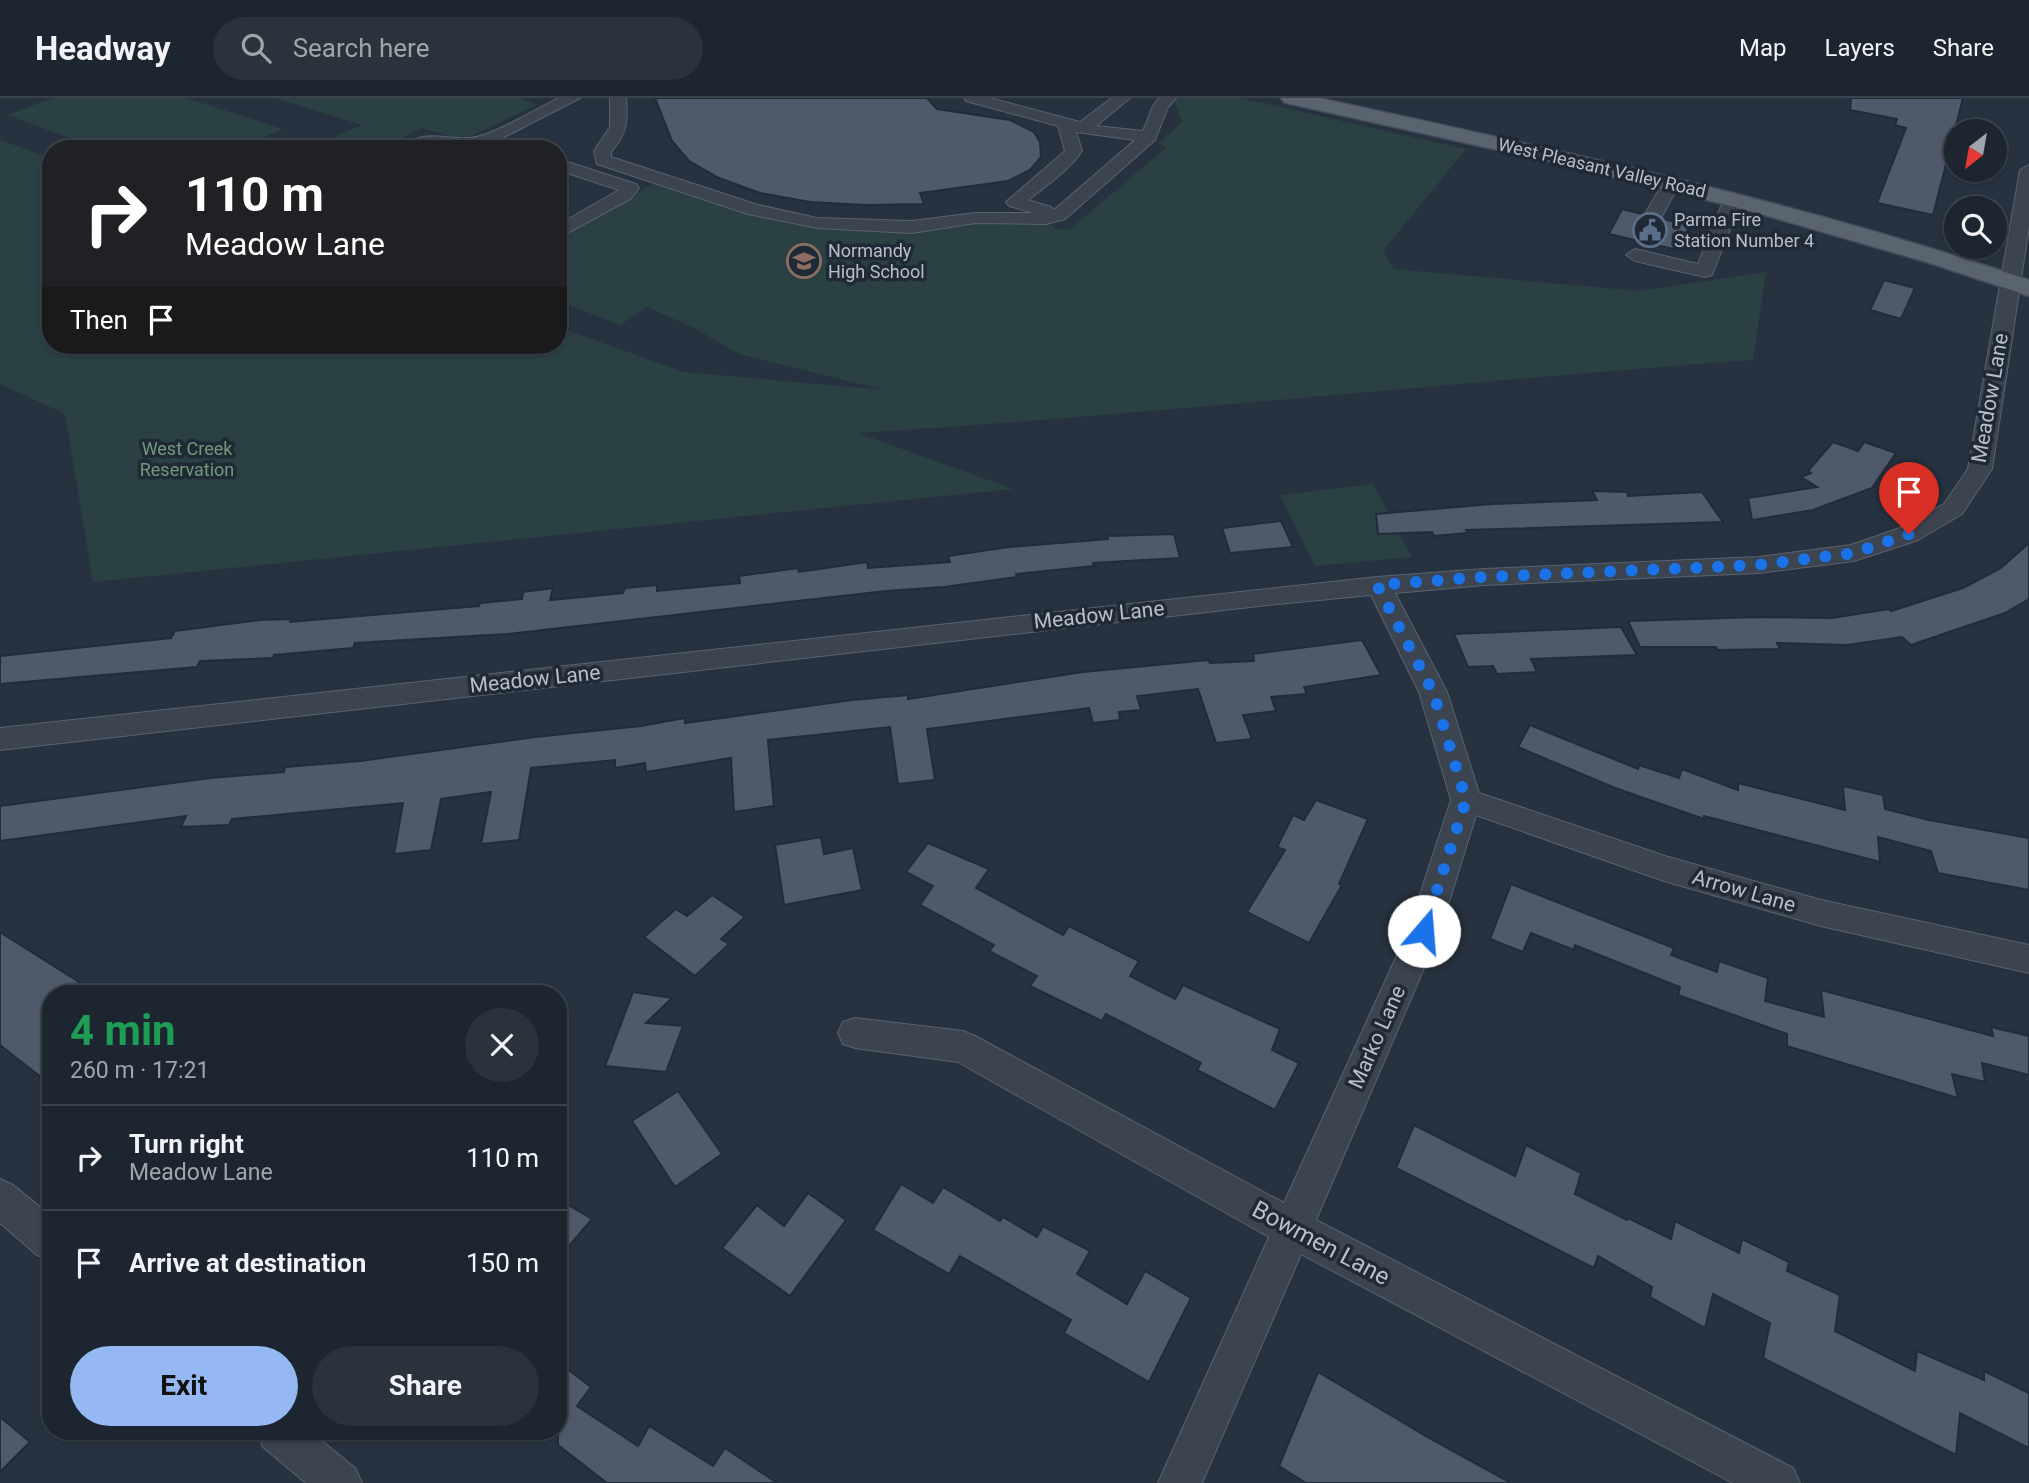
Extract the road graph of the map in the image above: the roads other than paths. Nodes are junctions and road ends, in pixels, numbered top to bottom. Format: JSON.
{"nodes":[{"id":1,"x":572,"y":98,"type":"edge"},
{"id":2,"x":618,"y":98,"type":"edge"},
{"id":3,"x":972,"y":98,"type":"edge"},
{"id":4,"x":1122,"y":98,"type":"edge"},
{"id":5,"x":1168,"y":98,"type":"edge"},
{"id":6,"x":1291,"y":98,"type":"edge"},
{"id":7,"x":1011,"y":103,"type":"edge"},
{"id":8,"x":1061,"y":105,"type":"dead end"},
{"id":9,"x":1043,"y":118,"type":"junction"},
{"id":10,"x":522,"y":122,"type":"junction"},
{"id":11,"x":1074,"y":126,"type":"junction"},
{"id":12,"x":1149,"y":136,"type":"junction"},
{"id":13,"x":484,"y":140,"type":"edge"},
{"id":14,"x":520,"y":140,"type":"edge"},
{"id":15,"x":2029,"y":170,"type":"edge"},
{"id":16,"x":567,"y":173,"type":"edge"},
{"id":17,"x":1671,"y":183,"type":"junction"},
{"id":18,"x":1733,"y":199,"type":"junction"},
{"id":19,"x":567,"y":214,"type":"edge"},
{"id":20,"x":1059,"y":215,"type":"junction"},
{"id":21,"x":1653,"y":216,"type":"dead end"},
{"id":22,"x":567,"y":228,"type":"edge"},
{"id":23,"x":1636,"y":255,"type":"dead end"},
{"id":24,"x":2019,"y":285,"type":"edge"},
{"id":25,"x":1377,"y":585,"type":"junction"},
{"id":26,"x":0,"y":739,"type":"edge"},
{"id":27,"x":1466,"y":800,"type":"junction"},
{"id":28,"x":2029,"y":959,"type":"edge"},
{"id":29,"x":855,"y":1033,"type":"dead end"},
{"id":30,"x":0,"y":1198,"type":"edge"},
{"id":31,"x":1293,"y":1229,"type":"junction"},
{"id":32,"x":42,"y":1233,"type":"edge"},
{"id":33,"x":288,"y":1440,"type":"edge"},
{"id":34,"x":340,"y":1483,"type":"edge"},
{"id":35,"x":1180,"y":1483,"type":"edge"},
{"id":36,"x":1778,"y":1483,"type":"edge"}],
"edges":[{"from":1,"to":10,"type":"street"},
{"from":2,"to":20,"type":"street"},
{"from":3,"to":7,"type":"street"},
{"from":4,"to":11,"type":"street"},
{"from":5,"to":12,"type":"street"},
{"from":6,"to":17,"type":"main road","name":"West Pleasant Valley Road"},
{"from":7,"to":9,"type":"street"},
{"from":8,"to":9,"type":"street"},
{"from":9,"to":11,"type":"street"},
{"from":10,"to":13,"type":"street"},
{"from":10,"to":14,"type":"street"},
{"from":11,"to":12,"type":"street"},
{"from":11,"to":20,"type":"street"},
{"from":12,"to":20,"type":"street"},
{"from":15,"to":24,"type":"street","name":"Meadow Lane"},
{"from":16,"to":19,"type":"street"},
{"from":16,"to":22,"type":"street"},
{"from":17,"to":18,"type":"main road","name":"West Pleasant Valley Road"},
{"from":17,"to":21,"type":"street"},
{"from":18,"to":23,"type":"street"},
{"from":18,"to":24,"type":"main road","name":"West Pleasant Valley Road"},
{"from":24,"to":25,"type":"street","name":"Meadow Lane"},
{"from":25,"to":26,"type":"street","name":"Meadow Lane"},
{"from":25,"to":27,"type":"street"},
{"from":27,"to":28,"type":"street","name":"Arrow Lane"},
{"from":27,"to":31,"type":"street","name":"Marko Lane"},
{"from":29,"to":31,"type":"street","name":"Bowmen Lane"},
{"from":30,"to":32,"type":"street"},
{"from":31,"to":35,"type":"street","name":"Marko Lane"},
{"from":31,"to":36,"type":"street","name":"Bowmen Lane"},
{"from":33,"to":34,"type":"street"}]}
